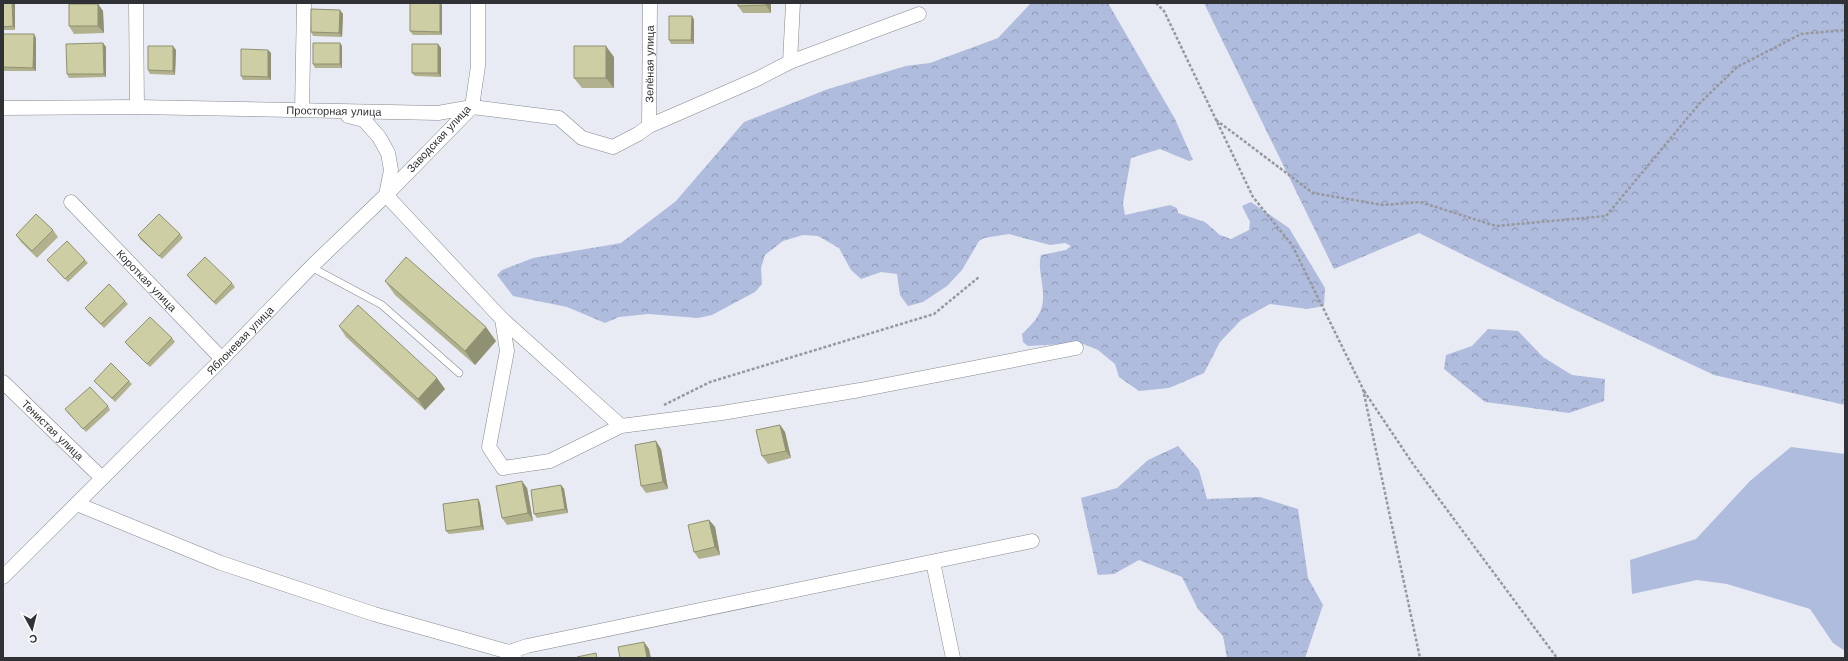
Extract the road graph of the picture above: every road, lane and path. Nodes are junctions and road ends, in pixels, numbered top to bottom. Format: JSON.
{"nodes":[{"id":1,"x":136,"y":3,"type":"edge"},
{"id":2,"x":304,"y":3,"type":"edge"},
{"id":3,"x":478,"y":3,"type":"edge"},
{"id":4,"x":650,"y":3,"type":"edge"},
{"id":5,"x":793,"y":3,"type":"edge"},
{"id":6,"x":1156,"y":3,"type":"edge"},
{"id":7,"x":919,"y":14,"type":"dead end"},
{"id":8,"x":1845,"y":30,"type":"edge"},
{"id":9,"x":790,"y":62,"type":"junction"},
{"id":10,"x":136,"y":107,"type":"junction"},
{"id":11,"x":472,"y":107,"type":"junction"},
{"id":12,"x":3,"y":108,"type":"edge"},
{"id":13,"x":302,"y":110,"type":"junction"},
{"id":14,"x":320,"y":110,"type":"junction"},
{"id":15,"x":1216,"y":120,"type":"junction"},
{"id":16,"x":649,"y":126,"type":"junction"},
{"id":17,"x":386,"y":195,"type":"junction"},
{"id":18,"x":71,"y":202,"type":"dead end"},
{"id":19,"x":311,"y":267,"type":"junction"},
{"id":20,"x":979,"y":277,"type":"dead end"},
{"id":21,"x":502,"y":319,"type":"junction"},
{"id":22,"x":1076,"y":348,"type":"dead end"},
{"id":23,"x":222,"y":359,"type":"junction"},
{"id":24,"x":459,"y":373,"type":"dead end"},
{"id":25,"x":3,"y":382,"type":"edge"},
{"id":26,"x":1363,"y":389,"type":"junction"},
{"id":27,"x":662,"y":406,"type":"dead end"},
{"id":28,"x":621,"y":426,"type":"junction"},
{"id":29,"x":102,"y":478,"type":"junction"},
{"id":30,"x":77,"y":504,"type":"junction"},
{"id":31,"x":1032,"y":541,"type":"dead end"},
{"id":32,"x":933,"y":562,"type":"junction"},
{"id":33,"x":3,"y":577,"type":"edge"},
{"id":34,"x":512,"y":655,"type":"edge"},
{"id":35,"x":953,"y":658,"type":"edge"},
{"id":36,"x":1420,"y":658,"type":"edge"},
{"id":37,"x":1557,"y":658,"type":"edge"}],
"edges":[{"from":1,"to":10,"type":"street"},
{"from":2,"to":13,"type":"street"},
{"from":3,"to":11,"type":"street","name":"Заводская улица"},
{"from":4,"to":16,"type":"street","name":"Зелёная улица"},
{"from":5,"to":9,"type":"street"},
{"from":6,"to":15,"type":"path"},
{"from":7,"to":9,"type":"street","name":"Просторная улица"},
{"from":8,"to":15,"type":"path"},
{"from":9,"to":16,"type":"street","name":"Просторная улица"},
{"from":10,"to":12,"type":"street","name":"Просторная улица"},
{"from":10,"to":13,"type":"street","name":"Просторная улица"},
{"from":11,"to":14,"type":"street","name":"Просторная улица"},
{"from":11,"to":16,"type":"street","name":"Просторная улица"},
{"from":11,"to":17,"type":"street","name":"Заводская улица"},
{"from":13,"to":14,"type":"street","name":"Просторная улица"},
{"from":14,"to":17,"type":"street"},
{"from":15,"to":26,"type":"path"},
{"from":17,"to":19,"type":"street","name":"Яблоневая улица"},
{"from":17,"to":21,"type":"street"},
{"from":18,"to":23,"type":"street","name":"Короткая улица"},
{"from":19,"to":23,"type":"street","name":"Яблоневая улица"},
{"from":19,"to":24,"type":"lane"},
{"from":20,"to":27,"type":"path"},
{"from":21,"to":28,"type":"street"},
{"from":21,"to":28,"type":"street"},
{"from":22,"to":28,"type":"street"},
{"from":23,"to":29,"type":"street","name":"Яблоневая улица"},
{"from":25,"to":29,"type":"street","name":"Тенистая улица"},
{"from":26,"to":36,"type":"path"},
{"from":26,"to":37,"type":"path"},
{"from":29,"to":30,"type":"street","name":"Яблоневая улица"},
{"from":30,"to":33,"type":"street","name":"Яблоневая улица"},
{"from":30,"to":34,"type":"street"},
{"from":31,"to":32,"type":"street"},
{"from":32,"to":34,"type":"street"},
{"from":32,"to":35,"type":"street"}]}
